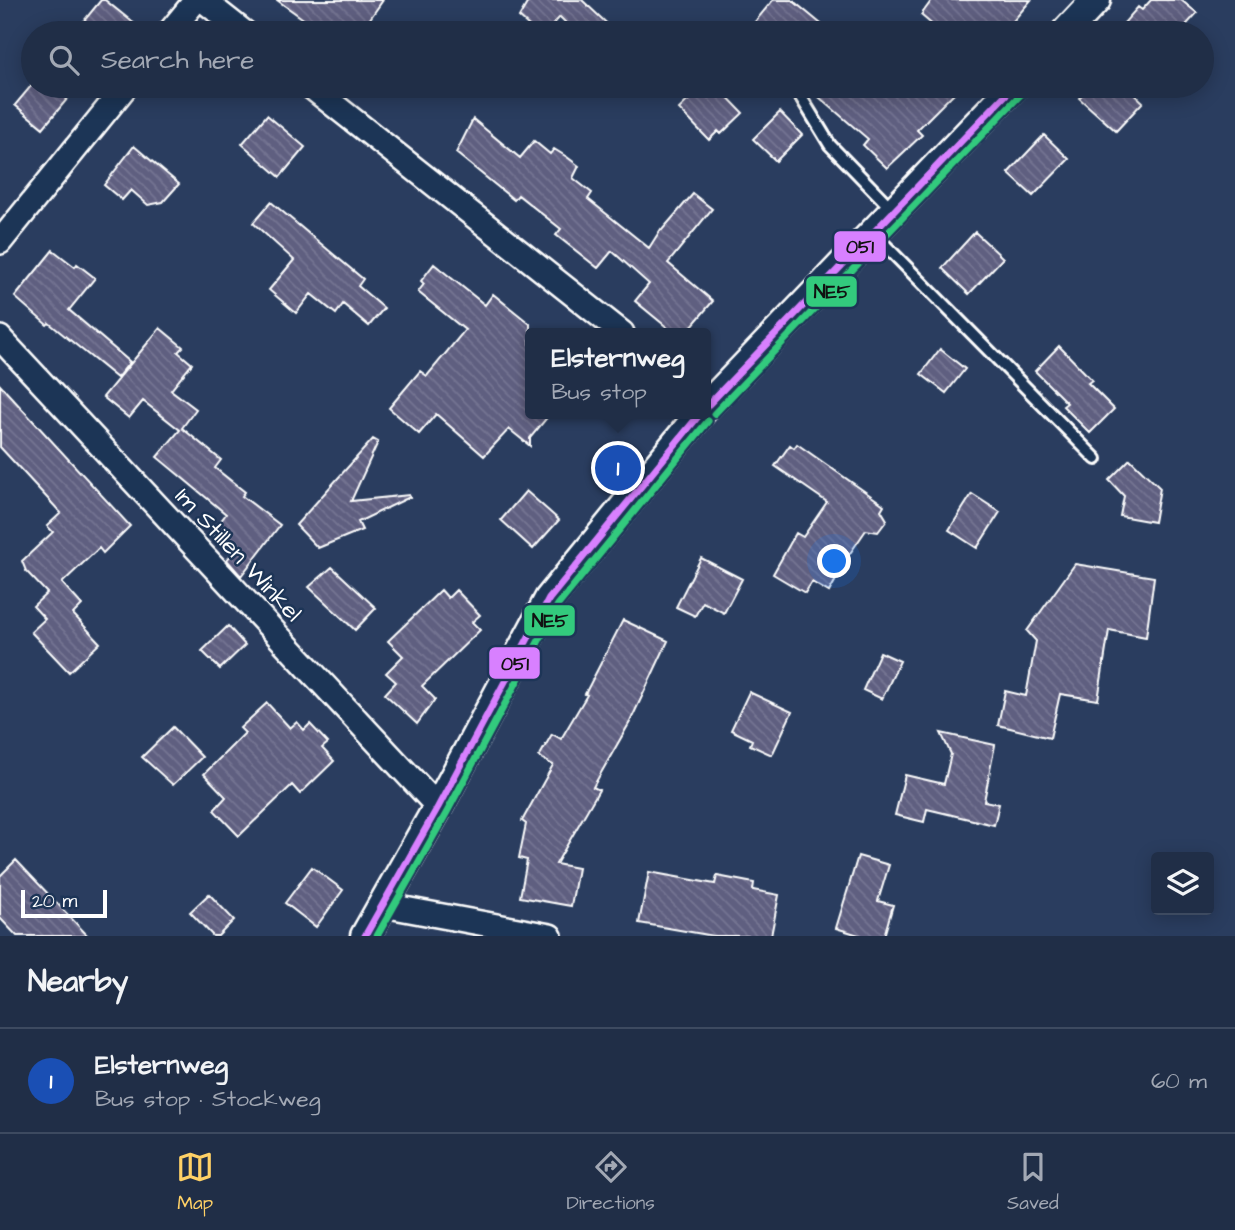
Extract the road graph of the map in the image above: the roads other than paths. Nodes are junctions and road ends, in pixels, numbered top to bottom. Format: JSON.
{"nodes":[{"id":1,"x":195,"y":0,"type":"edge"},
{"id":2,"x":204,"y":0,"type":"edge"},
{"id":3,"x":1088,"y":3,"type":"edge"},
{"id":4,"x":178,"y":21,"type":"edge"},
{"id":5,"x":230,"y":21,"type":"edge"},
{"id":6,"x":1074,"y":21,"type":"edge"},
{"id":7,"x":116,"y":98,"type":"edge"},
{"id":8,"x":325,"y":98,"type":"edge"},
{"id":9,"x":801,"y":98,"type":"edge"},
{"id":10,"x":1002,"y":98,"type":"edge"},
{"id":11,"x":893,"y":210,"type":"junction"},
{"id":12,"x":872,"y":233,"type":"junction"},
{"id":13,"x":0,"y":242,"type":"edge"},
{"id":14,"x":616,"y":328,"type":"edge"},
{"id":15,"x":0,"y":338,"type":"edge"},
{"id":16,"x":711,"y":399,"type":"edge"},
{"id":17,"x":694,"y":419,"type":"edge"},
{"id":18,"x":1096,"y":458,"type":"dead end"},
{"id":19,"x":438,"y":807,"type":"junction"},
{"id":20,"x":383,"y":905,"type":"junction"},
{"id":21,"x":365,"y":936,"type":"edge"},
{"id":22,"x":550,"y":936,"type":"edge"}],
"edges":[{"from":1,"to":4,"type":"street"},
{"from":2,"to":5,"type":"street"},
{"from":3,"to":6,"type":"street"},
{"from":7,"to":13,"type":"street"},
{"from":8,"to":14,"type":"street"},
{"from":9,"to":11,"type":"lane"},
{"from":10,"to":11,"type":"street"},
{"from":11,"to":12,"type":"street"},
{"from":12,"to":16,"type":"street"},
{"from":12,"to":18,"type":"lane"},
{"from":15,"to":19,"type":"street","name":"Im Stillen Winkel"},
{"from":17,"to":19,"type":"street"},
{"from":19,"to":20,"type":"street"},
{"from":20,"to":21,"type":"street"},
{"from":20,"to":22,"type":"street"}]}
